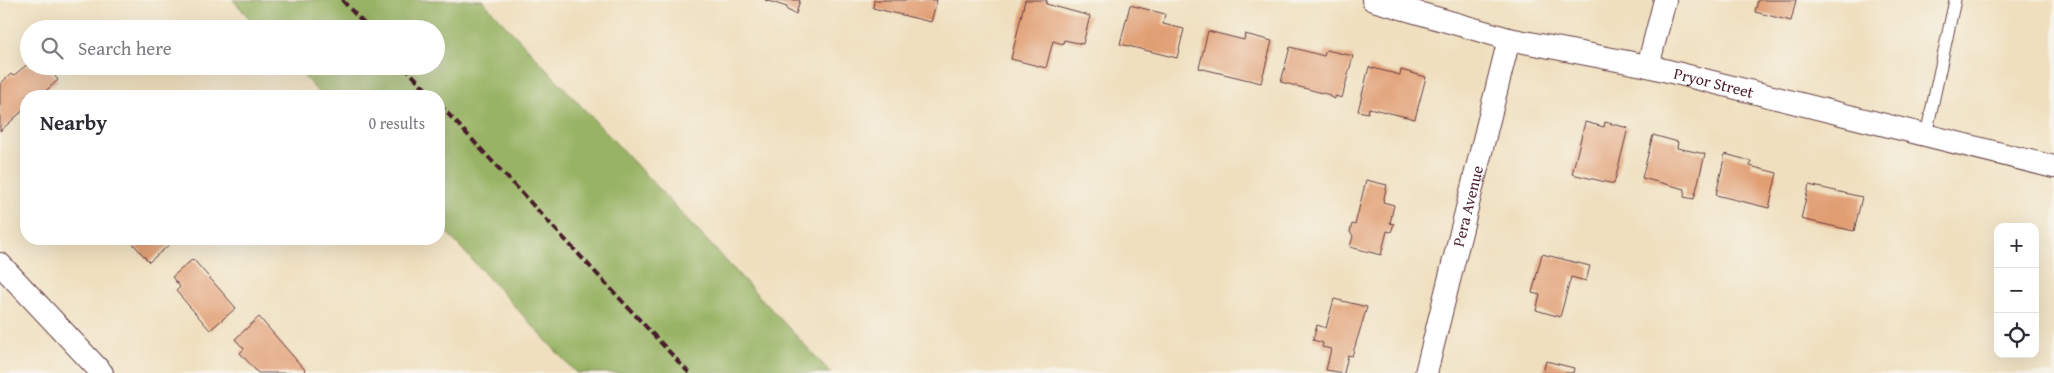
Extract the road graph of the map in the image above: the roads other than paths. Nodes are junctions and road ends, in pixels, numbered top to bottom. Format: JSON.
{"nodes":[{"id":1,"x":1373,"y":0,"type":"edge"},
{"id":2,"x":1665,"y":0,"type":"edge"},
{"id":3,"x":1955,"y":0,"type":"edge"},
{"id":4,"x":1509,"y":39,"type":"junction"},
{"id":5,"x":1648,"y":66,"type":"junction"},
{"id":6,"x":1926,"y":135,"type":"junction"},
{"id":7,"x":2054,"y":167,"type":"edge"},
{"id":8,"x":0,"y":264,"type":"edge"},
{"id":9,"x":102,"y":373,"type":"edge"},
{"id":10,"x":1426,"y":373,"type":"edge"}],
"edges":[{"from":1,"to":4,"type":"street","name":"Pryor Street"},
{"from":2,"to":5,"type":"street"},
{"from":3,"to":6,"type":"lane"},
{"from":4,"to":5,"type":"street","name":"Pryor Street"},
{"from":4,"to":10,"type":"street","name":"Pera Avenue"},
{"from":5,"to":6,"type":"street","name":"Pryor Street"},
{"from":6,"to":7,"type":"street","name":"Pryor Street"},
{"from":8,"to":9,"type":"street"}]}
